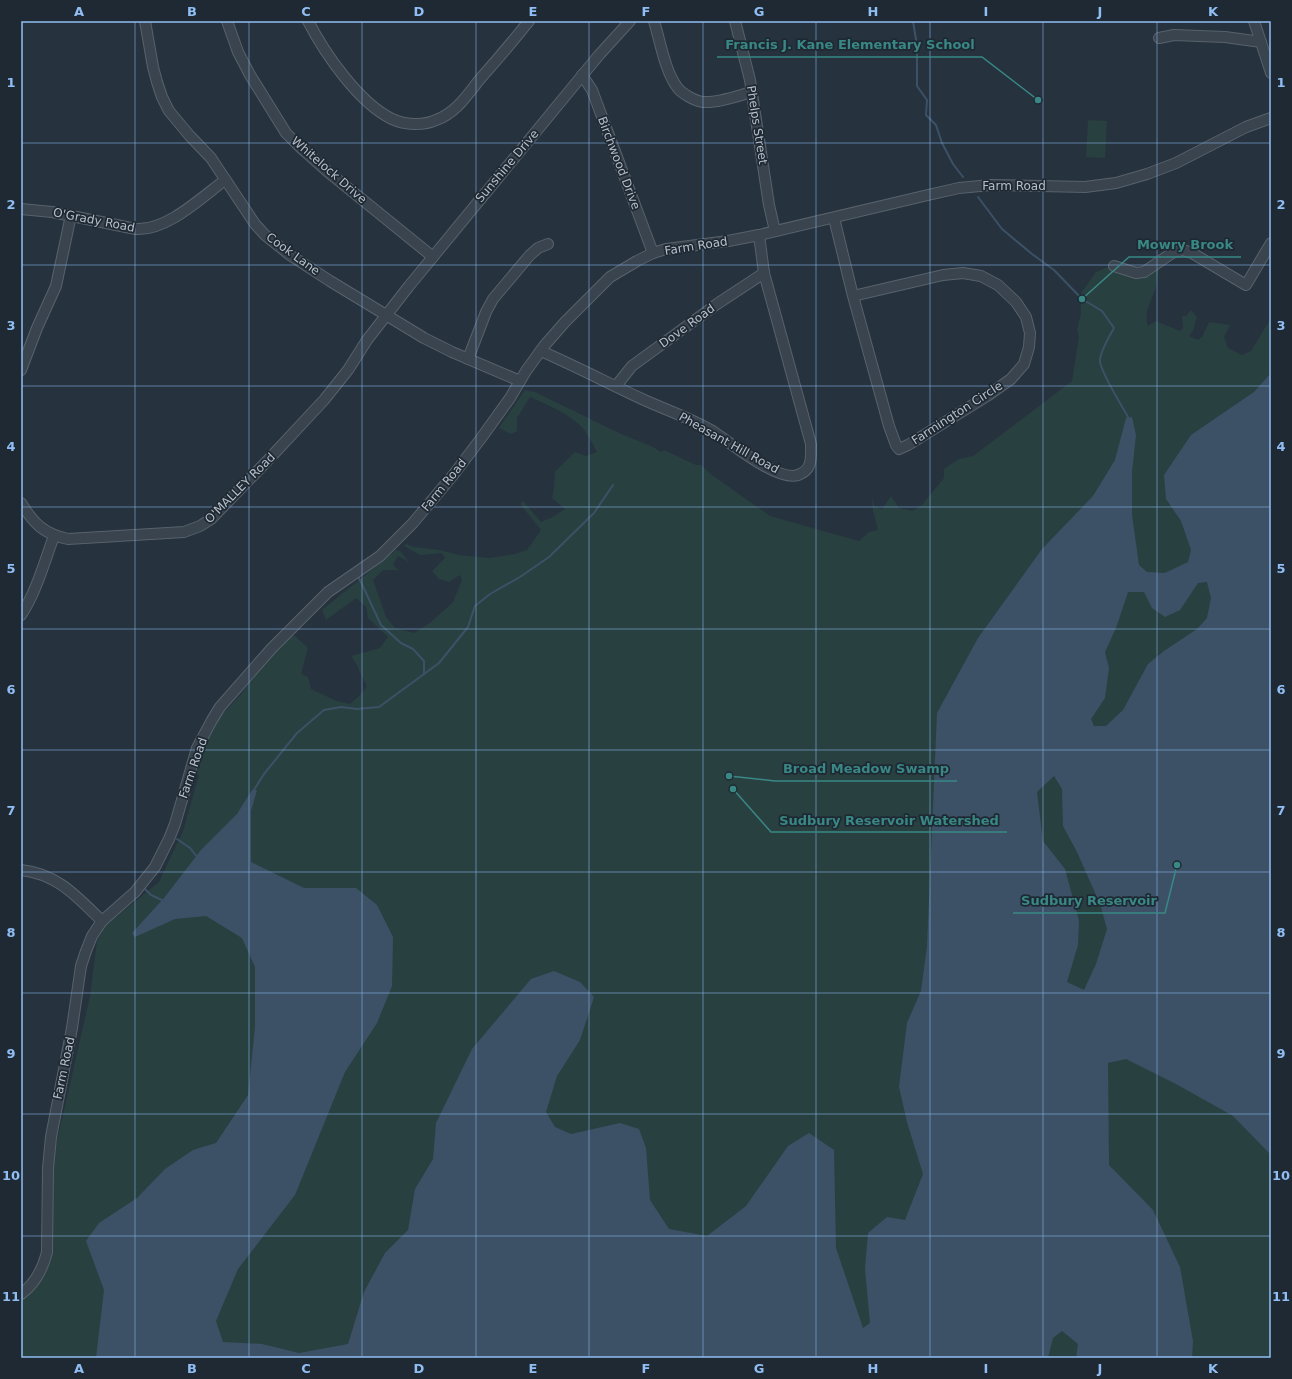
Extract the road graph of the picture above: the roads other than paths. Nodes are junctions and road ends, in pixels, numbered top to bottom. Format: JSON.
{"nodes":[{"id":1,"x":145,"y":21,"type":"edge"},
{"id":2,"x":227,"y":21,"type":"edge"},
{"id":3,"x":308,"y":21,"type":"edge"},
{"id":4,"x":529,"y":21,"type":"edge"},
{"id":5,"x":630,"y":21,"type":"edge"},
{"id":6,"x":654,"y":21,"type":"edge"},
{"id":7,"x":735,"y":21,"type":"edge"},
{"id":8,"x":1254,"y":21,"type":"edge"},
{"id":9,"x":1159,"y":38,"type":"dead end"},
{"id":10,"x":1261,"y":42,"type":"junction"},
{"id":11,"x":1271,"y":73,"type":"edge"},
{"id":12,"x":582,"y":75,"type":"junction"},
{"id":13,"x":751,"y":92,"type":"junction"},
{"id":14,"x":1271,"y":118,"type":"edge"},
{"id":15,"x":225,"y":180,"type":"junction"},
{"id":16,"x":21,"y":209,"type":"edge"},
{"id":17,"x":71,"y":216,"type":"junction"},
{"id":18,"x":834,"y":218,"type":"junction"},
{"id":19,"x":775,"y":231,"type":"junction"},
{"id":20,"x":759,"y":235,"type":"junction"},
{"id":21,"x":1271,"y":243,"type":"edge"},
{"id":22,"x":548,"y":244,"type":"dead end"},
{"id":23,"x":653,"y":253,"type":"junction"},
{"id":24,"x":433,"y":257,"type":"junction"},
{"id":25,"x":1114,"y":266,"type":"dead end"},
{"id":26,"x":764,"y":273,"type":"junction"},
{"id":27,"x":853,"y":296,"type":"junction"},
{"id":28,"x":387,"y":314,"type":"junction"},
{"id":29,"x":541,"y":351,"type":"junction"},
{"id":30,"x":468,"y":359,"type":"junction"},
{"id":31,"x":21,"y":370,"type":"edge"},
{"id":32,"x":520,"y":381,"type":"junction"},
{"id":33,"x":616,"y":386,"type":"junction"},
{"id":34,"x":21,"y":503,"type":"edge"},
{"id":35,"x":54,"y":536,"type":"junction"},
{"id":36,"x":21,"y":615,"type":"edge"},
{"id":37,"x":21,"y":870,"type":"edge"},
{"id":38,"x":102,"y":921,"type":"junction"},
{"id":39,"x":21,"y":1294,"type":"edge"}],
"edges":[{"from":1,"to":15,"type":"street","name":"Cook Lane"},
{"from":2,"to":24,"type":"street","name":"Whitelock Drive"},
{"from":3,"to":4,"type":"street"},
{"from":5,"to":12,"type":"street","name":"Sunshine Drive"},
{"from":6,"to":13,"type":"street"},
{"from":7,"to":13,"type":"street","name":"Phelps Street"},
{"from":8,"to":10,"type":"street"},
{"from":9,"to":10,"type":"street"},
{"from":10,"to":11,"type":"street"},
{"from":12,"to":23,"type":"street","name":"Birchwood Drive"},
{"from":12,"to":24,"type":"street","name":"Sunshine Drive"},
{"from":13,"to":19,"type":"street","name":"Phelps Street"},
{"from":14,"to":18,"type":"street","name":"Farm Road"},
{"from":15,"to":17,"type":"street","name":"O'Grady Road"},
{"from":15,"to":28,"type":"street","name":"Cook Lane"},
{"from":16,"to":17,"type":"street","name":"O'Grady Road"},
{"from":17,"to":31,"type":"street"},
{"from":18,"to":19,"type":"street","name":"Farm Road"},
{"from":18,"to":27,"type":"street","name":"Farmington Circle"},
{"from":19,"to":20,"type":"street","name":"Farm Road"},
{"from":20,"to":23,"type":"street","name":"Farm Road"},
{"from":20,"to":26,"type":"street","name":"Pheasant Hill Road"},
{"from":21,"to":25,"type":"street"},
{"from":22,"to":30,"type":"street"},
{"from":23,"to":29,"type":"street","name":"Farm Road"},
{"from":24,"to":28,"type":"street","name":"Sunshine Drive"},
{"from":26,"to":33,"type":"street","name":"Dove Road"},
{"from":26,"to":33,"type":"street","name":"Pheasant Hill Road"},
{"from":27,"to":27,"type":"street","name":"Farmington Circle"},
{"from":28,"to":30,"type":"street","name":"Cook Lane"},
{"from":28,"to":35,"type":"street","name":"O'MALLEY Road"},
{"from":29,"to":32,"type":"street","name":"Farm Road"},
{"from":29,"to":33,"type":"street","name":"Pheasant Hill Road"},
{"from":30,"to":32,"type":"street","name":"Cook Lane"},
{"from":32,"to":38,"type":"street","name":"Farm Road"},
{"from":34,"to":35,"type":"street","name":"O'MALLEY Road"},
{"from":35,"to":36,"type":"street"},
{"from":37,"to":38,"type":"street"},
{"from":38,"to":39,"type":"street","name":"Farm Road"}]}
